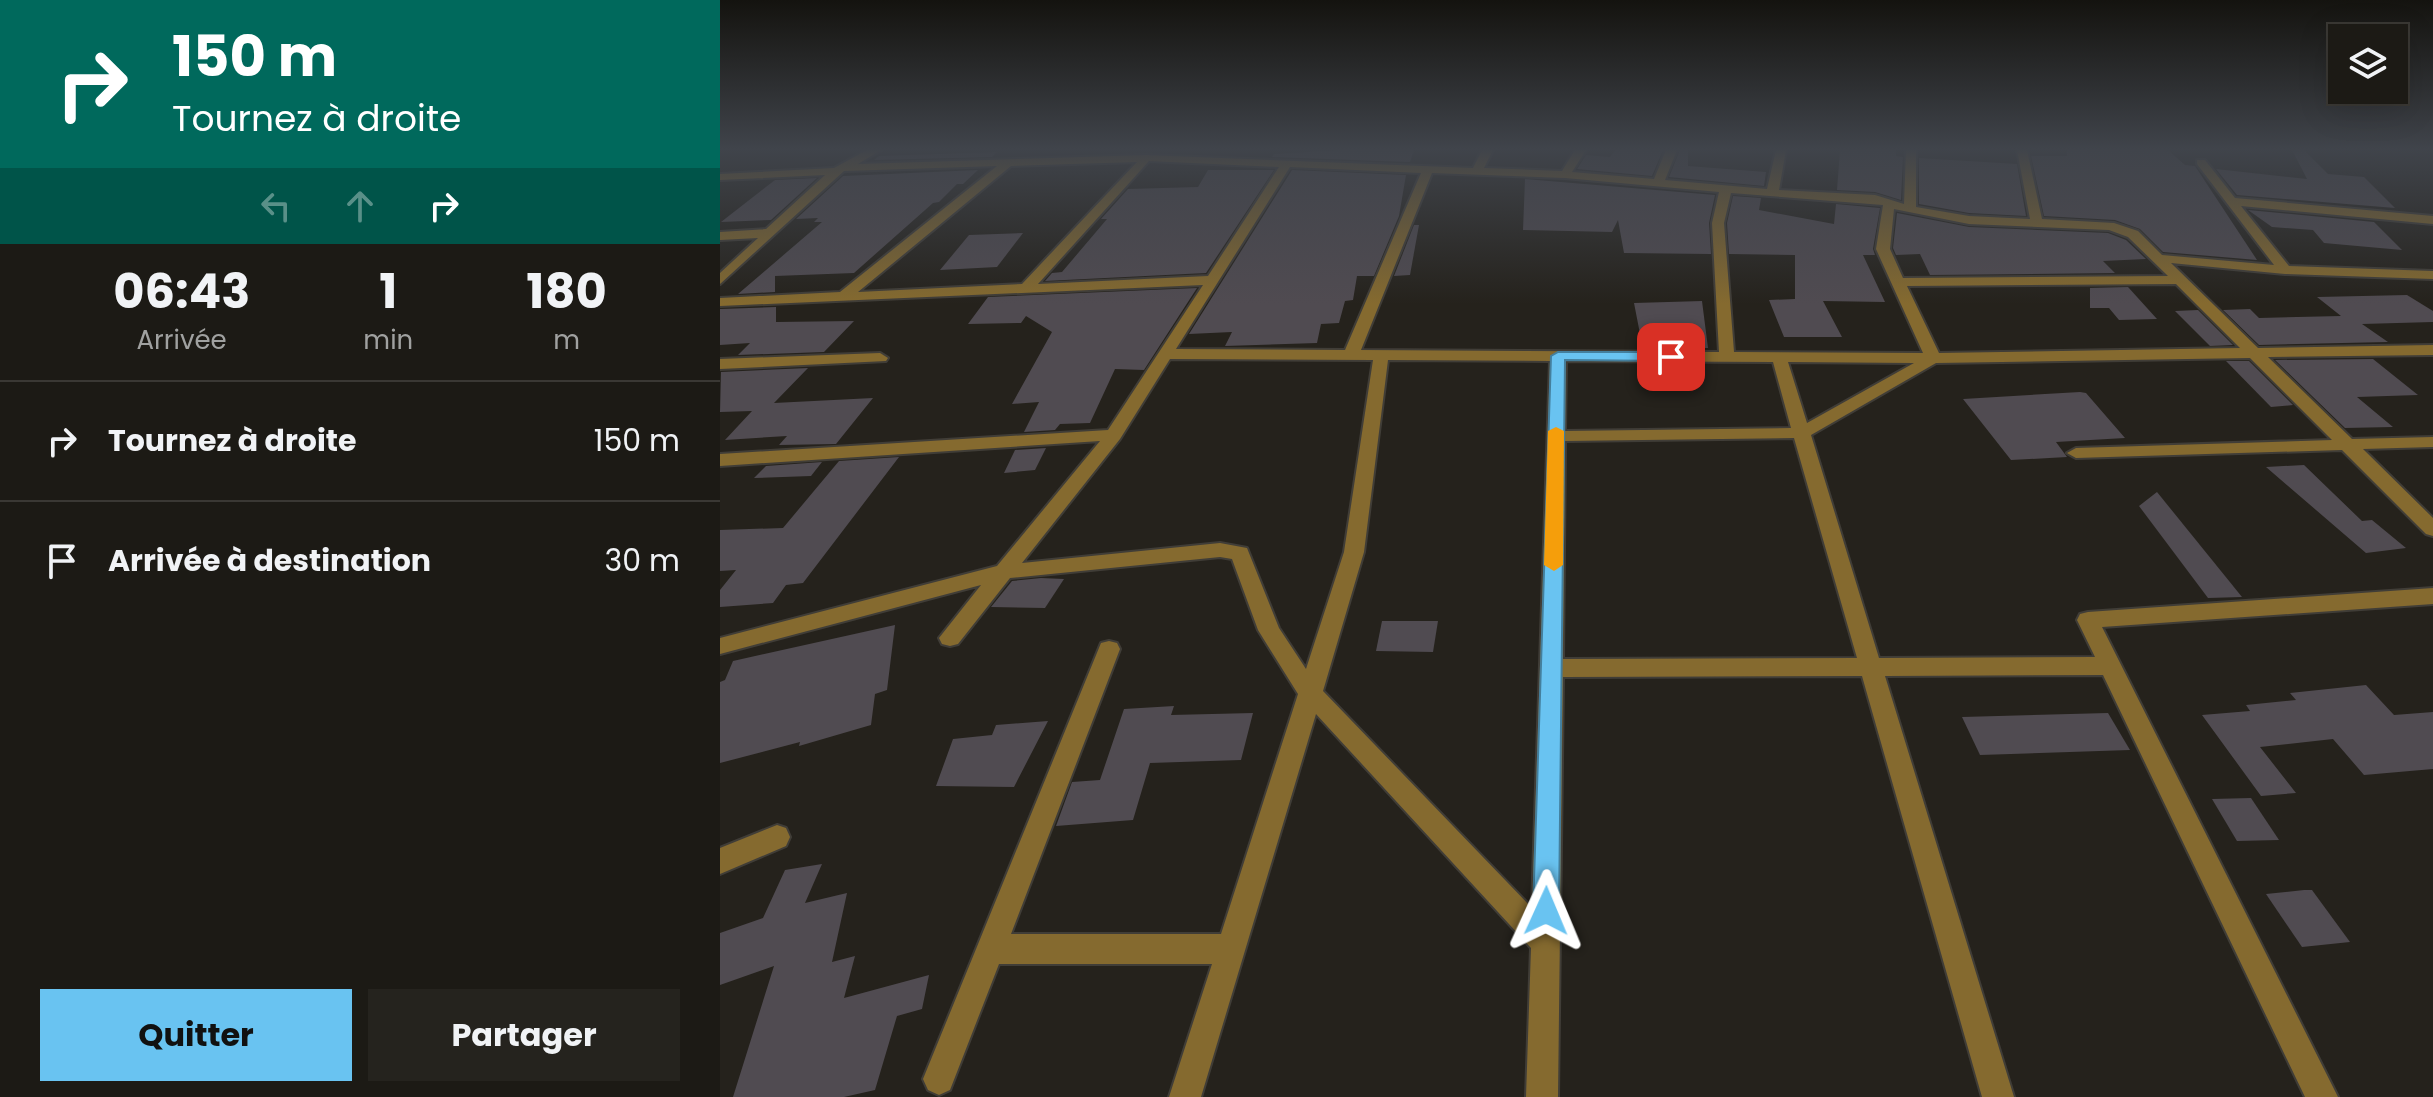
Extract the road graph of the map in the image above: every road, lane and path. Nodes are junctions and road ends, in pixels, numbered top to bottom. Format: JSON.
{"nodes":[{"id":1,"x":804,"y":201,"type":"edge"},
{"id":2,"x":961,"y":201,"type":"edge"},
{"id":3,"x":1106,"y":201,"type":"edge"},
{"id":4,"x":1263,"y":201,"type":"edge"},
{"id":5,"x":1415,"y":201,"type":"edge"},
{"id":6,"x":1723,"y":201,"type":"edge"},
{"id":7,"x":1883,"y":201,"type":"edge"},
{"id":8,"x":1910,"y":201,"type":"edge"},
{"id":9,"x":2032,"y":201,"type":"edge"},
{"id":10,"x":2231,"y":201,"type":"edge"},
{"id":11,"x":2233,"y":201,"type":"edge"},
{"id":12,"x":1889,"y":203,"type":"junction"},
{"id":13,"x":1910,"y":210,"type":"junction"},
{"id":14,"x":2433,"y":220,"type":"edge"},
{"id":15,"x":2037,"y":225,"type":"junction"},
{"id":16,"x":770,"y":233,"type":"junction"},
{"id":17,"x":720,"y":236,"type":"edge"},
{"id":18,"x":2155,"y":258,"type":"junction"},
{"id":19,"x":2285,"y":270,"type":"junction"},
{"id":20,"x":2433,"y":275,"type":"edge"},
{"id":21,"x":720,"y":280,"type":"edge"},
{"id":22,"x":1213,"y":280,"type":"junction"},
{"id":23,"x":2178,"y":280,"type":"junction"},
{"id":24,"x":1899,"y":282,"type":"junction"},
{"id":25,"x":1026,"y":288,"type":"junction"},
{"id":26,"x":844,"y":296,"type":"junction"},
{"id":27,"x":720,"y":302,"type":"edge"},
{"id":28,"x":2433,"y":350,"type":"edge"},
{"id":29,"x":2253,"y":353,"type":"junction"},
{"id":30,"x":1165,"y":354,"type":"junction"},
{"id":31,"x":1351,"y":355,"type":"junction"},
{"id":32,"x":1381,"y":355,"type":"junction"},
{"id":33,"x":1558,"y":356,"type":"junction"},
{"id":34,"x":1727,"y":357,"type":"junction"},
{"id":35,"x":1779,"y":357,"type":"junction"},
{"id":36,"x":880,"y":358,"type":"dead end"},
{"id":37,"x":1933,"y":358,"type":"junction"},
{"id":38,"x":720,"y":364,"type":"edge"},
{"id":39,"x":1802,"y":433,"type":"junction"},
{"id":40,"x":1114,"y":435,"type":"junction"},
{"id":41,"x":1556,"y":436,"type":"junction"},
{"id":42,"x":2433,"y":442,"type":"edge"},
{"id":43,"x":2345,"y":443,"type":"junction"},
{"id":44,"x":2076,"y":453,"type":"dead end"},
{"id":45,"x":720,"y":460,"type":"edge"},
{"id":46,"x":2433,"y":529,"type":"edge"},
{"id":47,"x":1002,"y":572,"type":"junction"},
{"id":48,"x":2433,"y":596,"type":"edge"},
{"id":49,"x":950,"y":638,"type":"dead end"},
{"id":50,"x":720,"y":646,"type":"edge"},
{"id":51,"x":1109,"y":649,"type":"dead end"},
{"id":52,"x":2113,"y":666,"type":"junction"},
{"id":53,"x":1871,"y":667,"type":"junction"},
{"id":54,"x":1551,"y":668,"type":"junction"},
{"id":55,"x":1310,"y":693,"type":"junction"},
{"id":56,"x":777,"y":837,"type":"dead end"},
{"id":57,"x":720,"y":861,"type":"edge"},
{"id":58,"x":1545,"y":942,"type":"junction"},
{"id":59,"x":990,"y":949,"type":"junction"},
{"id":60,"x":1231,"y":949,"type":"junction"},
{"id":61,"x":939,"y":1079,"type":"dead end"},
{"id":62,"x":1185,"y":1097,"type":"edge"},
{"id":63,"x":1542,"y":1097,"type":"edge"},
{"id":64,"x":1998,"y":1097,"type":"edge"},
{"id":65,"x":2322,"y":1097,"type":"edge"}],
"edges":[{"from":1,"to":16,"type":"street"},
{"from":2,"to":26,"type":"street"},
{"from":3,"to":25,"type":"street"},
{"from":4,"to":22,"type":"street"},
{"from":5,"to":31,"type":"street"},
{"from":6,"to":34,"type":"street"},
{"from":7,"to":12,"type":"street"},
{"from":8,"to":13,"type":"street"},
{"from":9,"to":15,"type":"street"},
{"from":10,"to":19,"type":"street"},
{"from":11,"to":14,"type":"street"},
{"from":12,"to":13,"type":"street"},
{"from":12,"to":24,"type":"street"},
{"from":13,"to":15,"type":"street"},
{"from":15,"to":18,"type":"street"},
{"from":16,"to":17,"type":"street"},
{"from":16,"to":21,"type":"street"},
{"from":18,"to":19,"type":"street"},
{"from":18,"to":23,"type":"street"},
{"from":19,"to":20,"type":"street"},
{"from":22,"to":25,"type":"street"},
{"from":22,"to":30,"type":"street"},
{"from":23,"to":24,"type":"street"},
{"from":23,"to":29,"type":"street"},
{"from":24,"to":37,"type":"street"},
{"from":25,"to":26,"type":"street"},
{"from":26,"to":27,"type":"street"},
{"from":28,"to":29,"type":"street"},
{"from":29,"to":37,"type":"street"},
{"from":29,"to":43,"type":"street"},
{"from":30,"to":31,"type":"street"},
{"from":30,"to":40,"type":"street"},
{"from":31,"to":32,"type":"street"},
{"from":32,"to":33,"type":"street"},
{"from":32,"to":55,"type":"street"},
{"from":33,"to":34,"type":"street"},
{"from":33,"to":41,"type":"street"},
{"from":34,"to":35,"type":"street"},
{"from":35,"to":37,"type":"street"},
{"from":35,"to":39,"type":"street"},
{"from":36,"to":38,"type":"street"},
{"from":37,"to":39,"type":"street"},
{"from":39,"to":41,"type":"street"},
{"from":39,"to":53,"type":"street"},
{"from":40,"to":45,"type":"street"},
{"from":40,"to":47,"type":"street"},
{"from":41,"to":54,"type":"street"},
{"from":42,"to":43,"type":"street"},
{"from":43,"to":44,"type":"street"},
{"from":43,"to":46,"type":"street"},
{"from":47,"to":49,"type":"street"},
{"from":47,"to":50,"type":"street"},
{"from":47,"to":55,"type":"street"},
{"from":48,"to":52,"type":"street"},
{"from":51,"to":59,"type":"street"},
{"from":52,"to":53,"type":"street"},
{"from":52,"to":65,"type":"street"},
{"from":53,"to":54,"type":"street"},
{"from":53,"to":64,"type":"street"},
{"from":54,"to":58,"type":"street"},
{"from":55,"to":58,"type":"street"},
{"from":55,"to":60,"type":"street"},
{"from":56,"to":57,"type":"street"},
{"from":58,"to":63,"type":"street"},
{"from":59,"to":60,"type":"street"},
{"from":59,"to":61,"type":"street"},
{"from":60,"to":62,"type":"street"}]}
